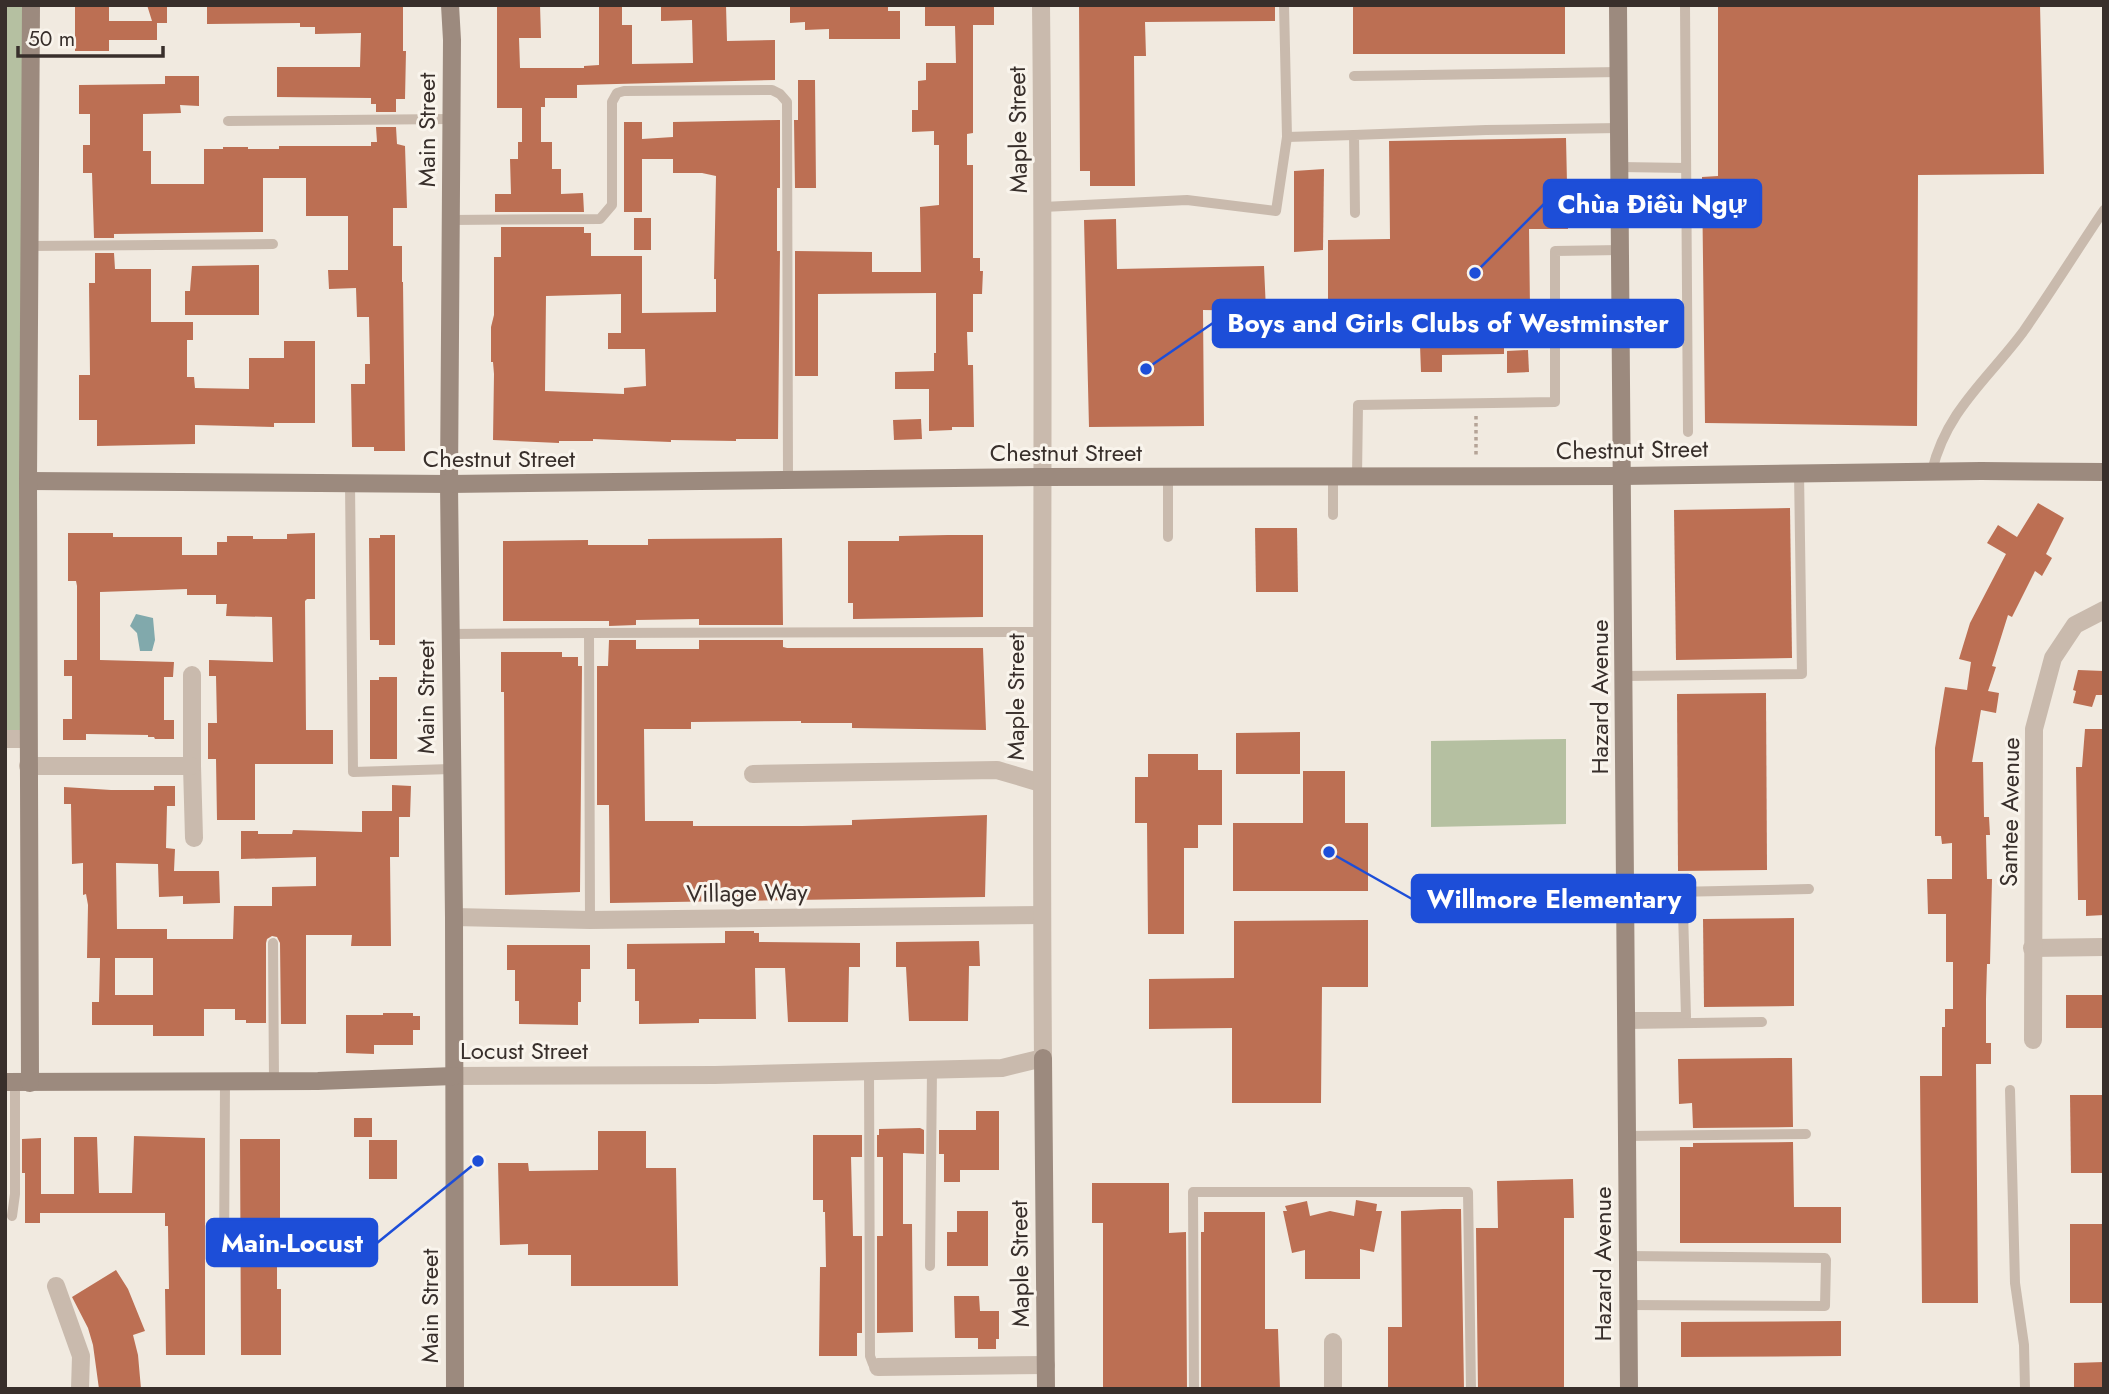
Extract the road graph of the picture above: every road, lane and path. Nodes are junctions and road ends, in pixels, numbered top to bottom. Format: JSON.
{"nodes":[{"id":1,"x":31,"y":5,"type":"edge"},
{"id":2,"x":450,"y":5,"type":"edge"},
{"id":3,"x":1041,"y":5,"type":"edge"},
{"id":4,"x":1284,"y":5,"type":"edge"},
{"id":5,"x":1618,"y":5,"type":"edge"},
{"id":6,"x":1685,"y":5,"type":"edge"},
{"id":7,"x":1619,"y":72,"type":"junction"},
{"id":8,"x":1354,"y":76,"type":"dead end"},
{"id":9,"x":451,"y":119,"type":"junction"},
{"id":10,"x":228,"y":121,"type":"dead end"},
{"id":11,"x":1619,"y":128,"type":"junction"},
{"id":12,"x":1354,"y":135,"type":"junction"},
{"id":13,"x":1287,"y":137,"type":"junction"},
{"id":14,"x":1620,"y":167,"type":"junction"},
{"id":15,"x":1686,"y":168,"type":"junction"},
{"id":16,"x":1043,"y":207,"type":"junction"},
{"id":17,"x":2104,"y":209,"type":"edge"},
{"id":18,"x":1355,"y":214,"type":"dead end"},
{"id":19,"x":451,"y":220,"type":"junction"},
{"id":20,"x":273,"y":244,"type":"dead end"},
{"id":21,"x":28,"y":246,"type":"junction"},
{"id":22,"x":1621,"y":250,"type":"junction"},
{"id":23,"x":1476,"y":403,"type":"junction"},
{"id":24,"x":1688,"y":432,"type":"dead end"},
{"id":25,"x":1933,"y":471,"type":"junction"},
{"id":26,"x":1799,"y":472,"type":"junction"},
{"id":27,"x":2104,"y":472,"type":"edge"},
{"id":28,"x":1477,"y":476,"type":"junction"},
{"id":29,"x":1623,"y":476,"type":"junction"},
{"id":30,"x":1042,"y":477,"type":"junction"},
{"id":31,"x":1168,"y":477,"type":"junction"},
{"id":32,"x":1333,"y":477,"type":"junction"},
{"id":33,"x":1357,"y":477,"type":"junction"},
{"id":34,"x":788,"y":480,"type":"junction"},
{"id":35,"x":28,"y":481,"type":"junction"},
{"id":36,"x":350,"y":483,"type":"junction"},
{"id":37,"x":449,"y":484,"type":"junction"},
{"id":38,"x":1333,"y":515,"type":"dead end"},
{"id":39,"x":5,"y":536,"type":"edge"},
{"id":40,"x":1168,"y":537,"type":"dead end"},
{"id":41,"x":2104,"y":610,"type":"edge"},
{"id":42,"x":1041,"y":632,"type":"junction"},
{"id":43,"x":589,"y":633,"type":"junction"},
{"id":44,"x":450,"y":634,"type":"junction"},
{"id":45,"x":192,"y":675,"type":"dead end"},
{"id":46,"x":1624,"y":676,"type":"junction"},
{"id":47,"x":5,"y":690,"type":"edge"},
{"id":48,"x":5,"y":739,"type":"edge"},
{"id":49,"x":28,"y":739,"type":"junction"},
{"id":50,"x":28,"y":766,"type":"junction"},
{"id":51,"x":192,"y":766,"type":"junction"},
{"id":52,"x":451,"y":769,"type":"junction"},
{"id":53,"x":753,"y":774,"type":"dead end"},
{"id":54,"x":1041,"y":783,"type":"junction"},
{"id":55,"x":194,"y":838,"type":"dead end"},
{"id":56,"x":1809,"y":889,"type":"dead end"},
{"id":57,"x":1626,"y":893,"type":"junction"},
{"id":58,"x":1626,"y":912,"type":"junction"},
{"id":59,"x":1041,"y":915,"type":"junction"},
{"id":60,"x":454,"y":917,"type":"junction"},
{"id":61,"x":590,"y":920,"type":"junction"},
{"id":62,"x":273,"y":943,"type":"dead end"},
{"id":63,"x":2104,"y":947,"type":"edge"},
{"id":64,"x":2032,"y":948,"type":"junction"},
{"id":65,"x":1626,"y":1021,"type":"junction"},
{"id":66,"x":1762,"y":1022,"type":"dead end"},
{"id":67,"x":2033,"y":1040,"type":"dead end"},
{"id":68,"x":1043,"y":1058,"type":"junction"},
{"id":69,"x":932,"y":1069,"type":"junction"},
{"id":70,"x":869,"y":1071,"type":"junction"},
{"id":71,"x":454,"y":1076,"type":"junction"},
{"id":72,"x":274,"y":1081,"type":"junction"},
{"id":73,"x":225,"y":1082,"type":"junction"},
{"id":74,"x":17,"y":1083,"type":"edge"},
{"id":75,"x":2010,"y":1090,"type":"dead end"},
{"id":76,"x":1806,"y":1135,"type":"dead end"},
{"id":77,"x":1627,"y":1136,"type":"junction"},
{"id":78,"x":12,"y":1216,"type":"dead end"},
{"id":79,"x":1628,"y":1256,"type":"junction"},
{"id":80,"x":225,"y":1260,"type":"dead end"},
{"id":81,"x":930,"y":1266,"type":"dead end"},
{"id":82,"x":56,"y":1286,"type":"dead end"},
{"id":83,"x":1628,"y":1305,"type":"junction"},
{"id":84,"x":1333,"y":1342,"type":"dead end"},
{"id":85,"x":1046,"y":1365,"type":"junction"},
{"id":86,"x":878,"y":1367,"type":"joint"},
{"id":87,"x":80,"y":1389,"type":"edge"},
{"id":88,"x":455,"y":1389,"type":"edge"},
{"id":89,"x":1046,"y":1389,"type":"edge"},
{"id":90,"x":1194,"y":1389,"type":"edge"},
{"id":91,"x":1333,"y":1389,"type":"edge"},
{"id":92,"x":1471,"y":1389,"type":"edge"},
{"id":93,"x":1629,"y":1389,"type":"edge"},
{"id":94,"x":2025,"y":1389,"type":"edge"}],
"edges":[{"from":1,"to":21,"type":"street"},
{"from":2,"to":9,"type":"street","name":"Main Street"},
{"from":3,"to":16,"type":"street","name":"Maple Street"},
{"from":4,"to":13,"type":"lane"},
{"from":5,"to":7,"type":"street","name":"Hazard Avenue"},
{"from":6,"to":15,"type":"lane"},
{"from":7,"to":8,"type":"lane"},
{"from":7,"to":11,"type":"street","name":"Hazard Avenue"},
{"from":9,"to":10,"type":"lane"},
{"from":9,"to":19,"type":"street","name":"Main Street"},
{"from":11,"to":12,"type":"lane"},
{"from":11,"to":14,"type":"street","name":"Hazard Avenue"},
{"from":12,"to":13,"type":"lane"},
{"from":12,"to":18,"type":"lane"},
{"from":13,"to":16,"type":"lane"},
{"from":14,"to":15,"type":"lane"},
{"from":14,"to":22,"type":"street","name":"Hazard Avenue"},
{"from":15,"to":24,"type":"lane"},
{"from":16,"to":30,"type":"street","name":"Maple Street"},
{"from":17,"to":25,"type":"lane"},
{"from":19,"to":34,"type":"lane"},
{"from":19,"to":37,"type":"street","name":"Main Street"},
{"from":20,"to":21,"type":"lane"},
{"from":21,"to":35,"type":"street"},
{"from":22,"to":23,"type":"lane"},
{"from":22,"to":29,"type":"street","name":"Hazard Avenue"},
{"from":23,"to":28,"type":"path"},
{"from":23,"to":33,"type":"lane"},
{"from":25,"to":26,"type":"street","name":"Chestnut Street"},
{"from":25,"to":27,"type":"street","name":"Chestnut Street"},
{"from":26,"to":29,"type":"street","name":"Chestnut Street"},
{"from":26,"to":46,"type":"lane"},
{"from":28,"to":29,"type":"street","name":"Chestnut Street"},
{"from":28,"to":33,"type":"street","name":"Chestnut Street"},
{"from":29,"to":46,"type":"street","name":"Hazard Avenue"},
{"from":30,"to":31,"type":"street","name":"Chestnut Street"},
{"from":30,"to":34,"type":"street","name":"Chestnut Street"},
{"from":30,"to":42,"type":"street","name":"Maple Street"},
{"from":31,"to":32,"type":"street","name":"Chestnut Street"},
{"from":31,"to":40,"type":"lane"},
{"from":32,"to":33,"type":"street","name":"Chestnut Street"},
{"from":32,"to":38,"type":"lane"},
{"from":34,"to":37,"type":"street","name":"Chestnut Street"},
{"from":35,"to":36,"type":"street","name":"Chestnut Street"},
{"from":35,"to":49,"type":"street"},
{"from":36,"to":37,"type":"street","name":"Chestnut Street"},
{"from":36,"to":52,"type":"lane"},
{"from":37,"to":44,"type":"street","name":"Main Street"},
{"from":39,"to":47,"type":"path"},
{"from":41,"to":64,"type":"street","name":"Santee Avenue"},
{"from":42,"to":43,"type":"lane"},
{"from":42,"to":54,"type":"street","name":"Maple Street"},
{"from":43,"to":44,"type":"lane"},
{"from":43,"to":61,"type":"lane"},
{"from":44,"to":52,"type":"street","name":"Main Street"},
{"from":45,"to":51,"type":"street"},
{"from":46,"to":57,"type":"street","name":"Hazard Avenue"},
{"from":48,"to":49,"type":"street"},
{"from":49,"to":50,"type":"street"},
{"from":50,"to":51,"type":"street"},
{"from":50,"to":74,"type":"street"},
{"from":51,"to":55,"type":"street"},
{"from":52,"to":60,"type":"street","name":"Main Street"},
{"from":53,"to":54,"type":"street"},
{"from":54,"to":59,"type":"street","name":"Maple Street"},
{"from":56,"to":57,"type":"lane"},
{"from":57,"to":58,"type":"street","name":"Hazard Avenue"},
{"from":58,"to":65,"type":"street","name":"Hazard Avenue"},
{"from":58,"to":65,"type":"lane"},
{"from":59,"to":61,"type":"street","name":"Village Way"},
{"from":59,"to":68,"type":"street","name":"Maple Street"},
{"from":60,"to":61,"type":"street","name":"Village Way"},
{"from":60,"to":71,"type":"street","name":"Main Street"},
{"from":62,"to":72,"type":"lane"},
{"from":63,"to":64,"type":"street"},
{"from":64,"to":67,"type":"street","name":"Santee Avenue"},
{"from":65,"to":66,"type":"lane"},
{"from":65,"to":77,"type":"street","name":"Hazard Avenue"},
{"from":68,"to":69,"type":"street","name":"Locust Street"},
{"from":68,"to":85,"type":"street","name":"Maple Street"},
{"from":69,"to":70,"type":"street","name":"Locust Street"},
{"from":69,"to":81,"type":"lane"},
{"from":70,"to":71,"type":"street","name":"Locust Street"},
{"from":70,"to":86,"type":"lane"},
{"from":71,"to":72,"type":"street","name":"Locust Street"},
{"from":71,"to":88,"type":"street","name":"Main Street"},
{"from":72,"to":73,"type":"street","name":"Locust Street"},
{"from":73,"to":74,"type":"street","name":"Locust Street"},
{"from":73,"to":80,"type":"lane"},
{"from":74,"to":78,"type":"lane"},
{"from":75,"to":94,"type":"lane"},
{"from":76,"to":77,"type":"lane"},
{"from":77,"to":79,"type":"street","name":"Hazard Avenue"},
{"from":79,"to":83,"type":"street","name":"Hazard Avenue"},
{"from":79,"to":83,"type":"lane"},
{"from":82,"to":87,"type":"street"},
{"from":83,"to":93,"type":"street","name":"Hazard Avenue"},
{"from":84,"to":91,"type":"street"},
{"from":85,"to":86,"type":"street"},
{"from":85,"to":89,"type":"street","name":"Maple Street"},
{"from":90,"to":92,"type":"lane"}]}
